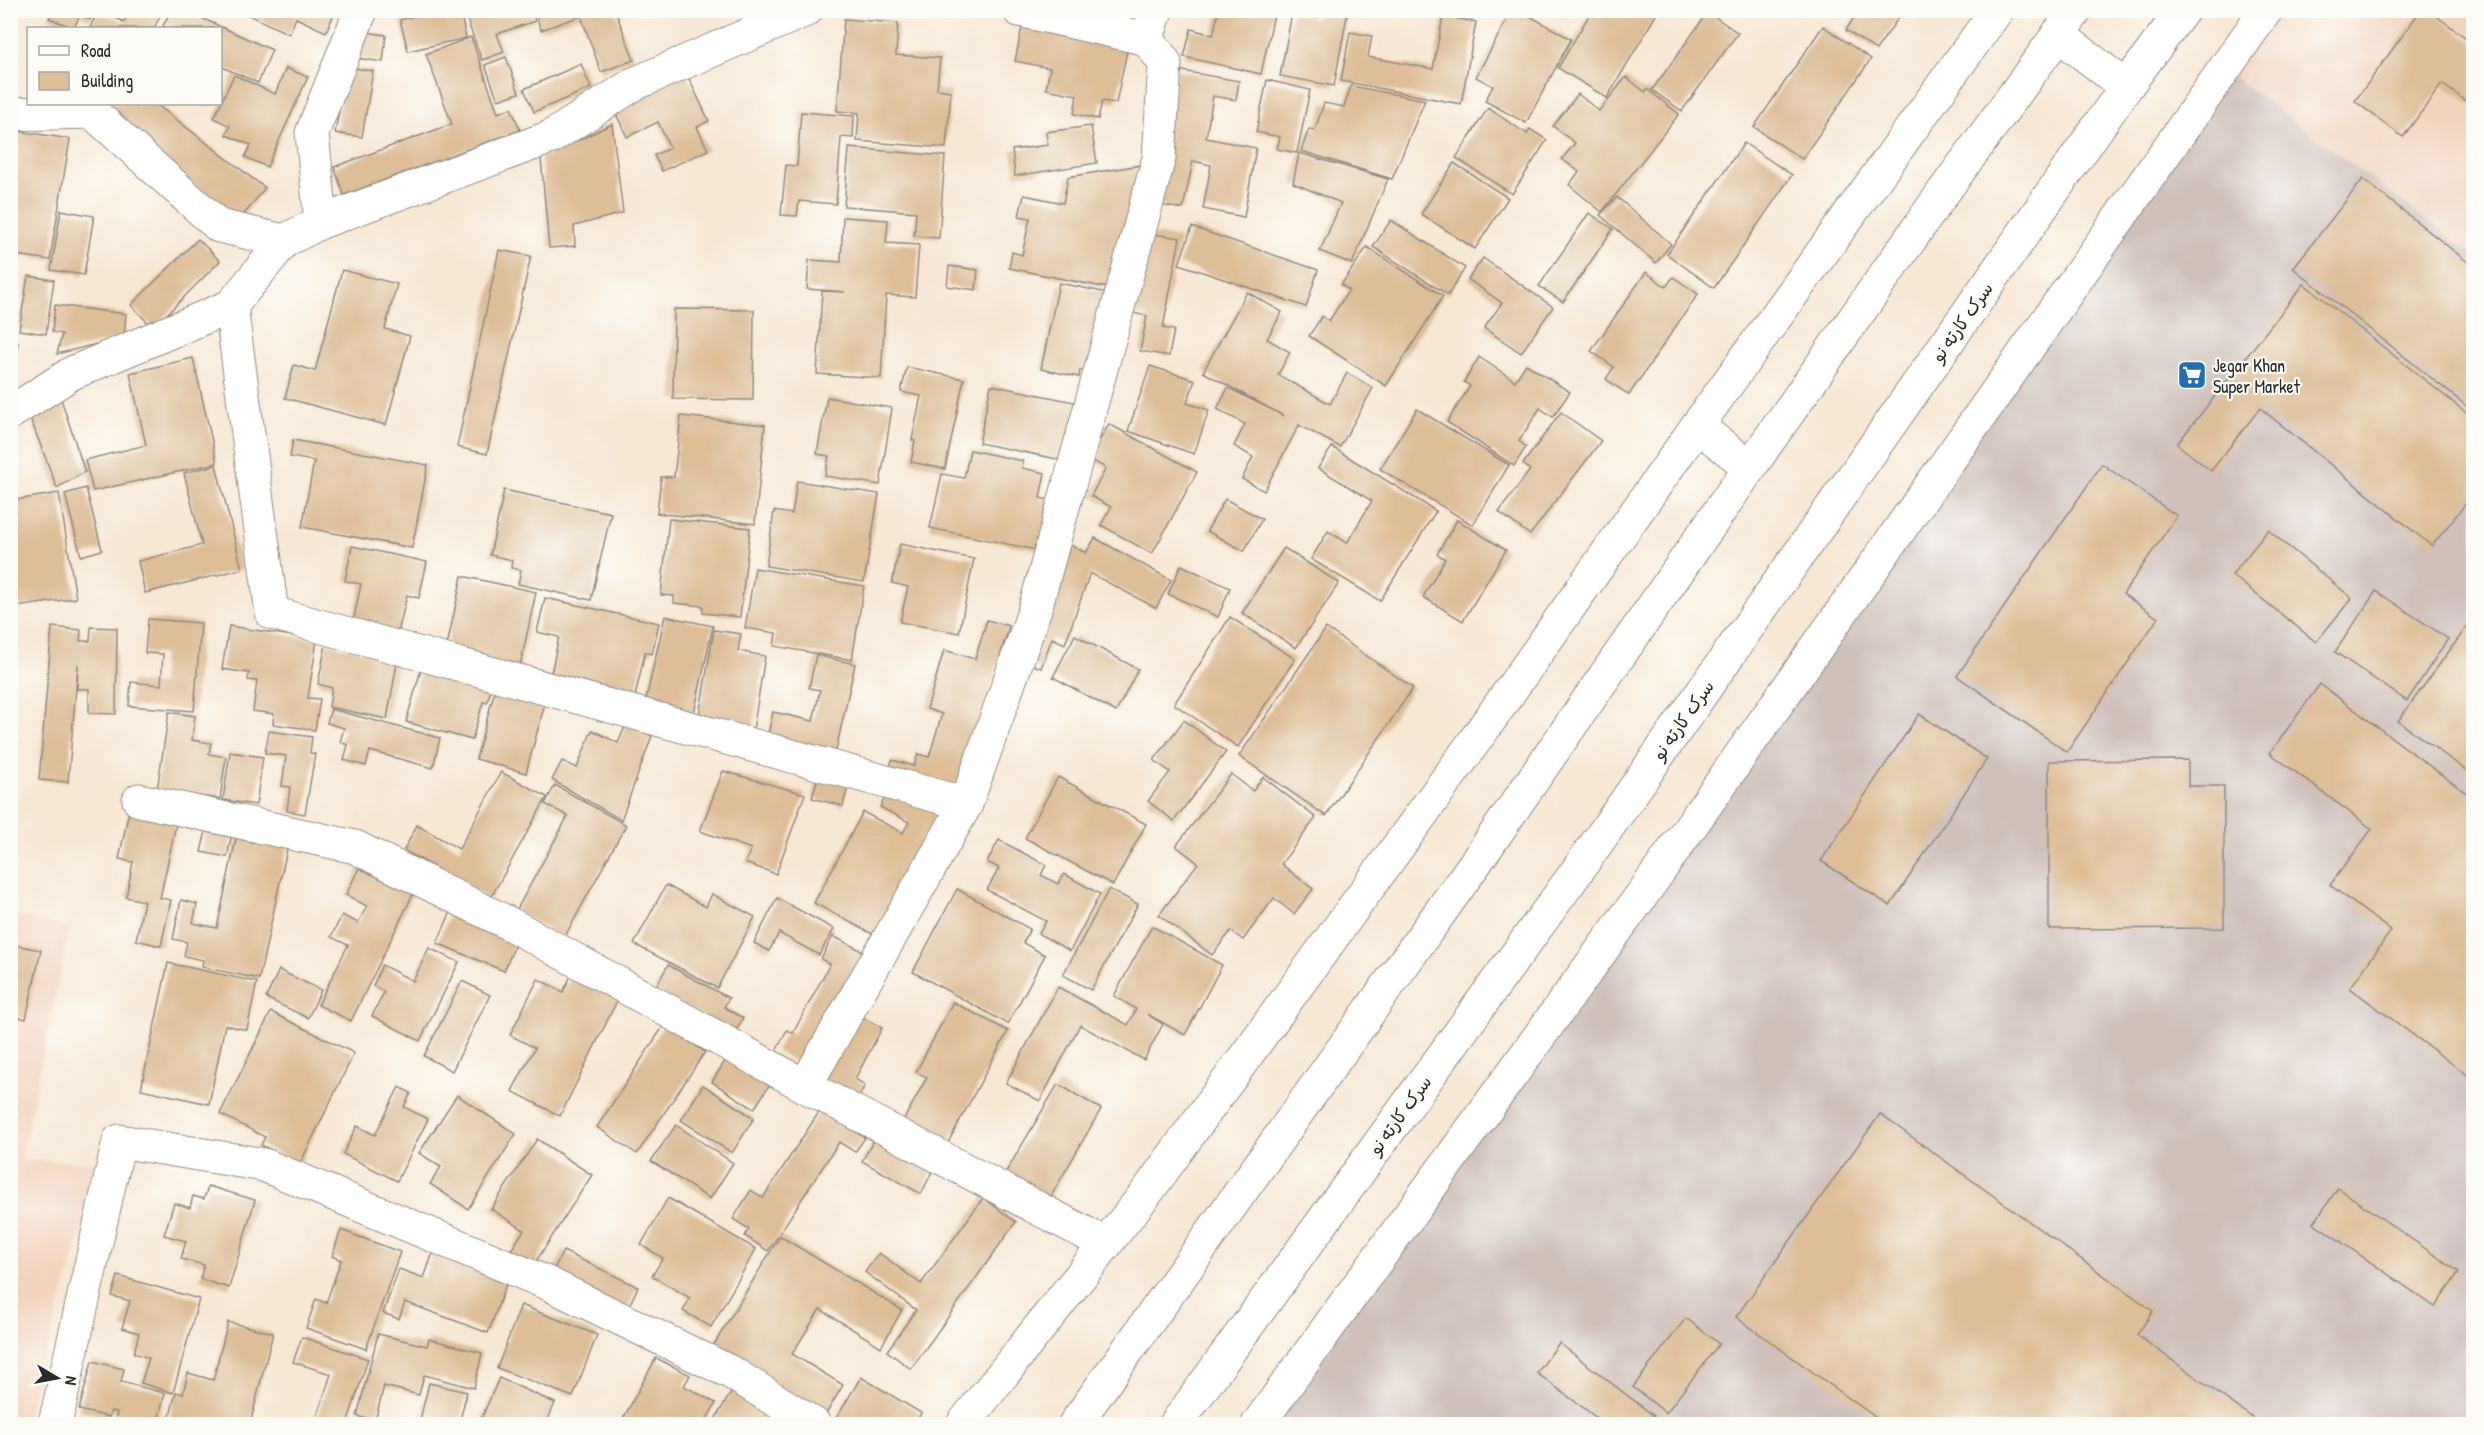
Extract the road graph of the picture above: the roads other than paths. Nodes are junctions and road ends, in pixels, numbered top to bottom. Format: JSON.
{"nodes":[{"id":1,"x":361,"y":10,"type":"edge"},
{"id":2,"x":806,"y":10,"type":"edge"},
{"id":3,"x":1019,"y":10,"type":"edge"},
{"id":4,"x":1997,"y":10,"type":"edge"},
{"id":5,"x":2183,"y":10,"type":"edge"},
{"id":6,"x":2266,"y":10,"type":"edge"},
{"id":7,"x":2067,"y":22,"type":"edge"},
{"id":8,"x":1152,"y":25,"type":"edge"},
{"id":9,"x":2126,"y":87,"type":"junction"},
{"id":10,"x":10,"y":114,"type":"edge"},
{"id":11,"x":321,"y":222,"type":"junction"},
{"id":12,"x":284,"y":241,"type":"junction"},
{"id":13,"x":231,"y":306,"type":"junction"},
{"id":14,"x":10,"y":413,"type":"edge"},
{"id":15,"x":1697,"y":426,"type":"junction"},
{"id":16,"x":1750,"y":467,"type":"junction"},
{"id":17,"x":139,"y":800,"type":"dead end"},
{"id":18,"x":966,"y":804,"type":"junction"},
{"id":19,"x":805,"y":1086,"type":"junction"},
{"id":20,"x":1106,"y":1244,"type":"junction"},
{"id":21,"x":55,"y":1425,"type":"edge"},
{"id":22,"x":814,"y":1425,"type":"edge"},
{"id":23,"x":963,"y":1425,"type":"edge"},
{"id":24,"x":1075,"y":1425,"type":"edge"},
{"id":25,"x":1176,"y":1425,"type":"edge"},
{"id":26,"x":1258,"y":1425,"type":"edge"}],
"edges":[{"from":1,"to":11,"type":"main road"},
{"from":2,"to":11,"type":"main road"},
{"from":3,"to":8,"type":"main road"},
{"from":4,"to":15,"type":"main road"},
{"from":5,"to":9,"type":"main road","name":"سرک کارته نو"},
{"from":6,"to":26,"type":"main road"},
{"from":7,"to":9,"type":"main road"},
{"from":7,"to":16,"type":"main road"},
{"from":8,"to":18,"type":"main road"},
{"from":9,"to":25,"type":"main road","name":"سرک کارته نو"},
{"from":10,"to":12,"type":"main road"},
{"from":11,"to":12,"type":"main road"},
{"from":12,"to":13,"type":"main road"},
{"from":13,"to":14,"type":"main road"},
{"from":13,"to":18,"type":"main road"},
{"from":15,"to":16,"type":"main road"},
{"from":15,"to":20,"type":"main road"},
{"from":16,"to":24,"type":"main road"},
{"from":17,"to":19,"type":"main road"},
{"from":18,"to":19,"type":"main road"},
{"from":19,"to":20,"type":"main road"},
{"from":20,"to":23,"type":"main road"},
{"from":21,"to":22,"type":"main road"}]}
